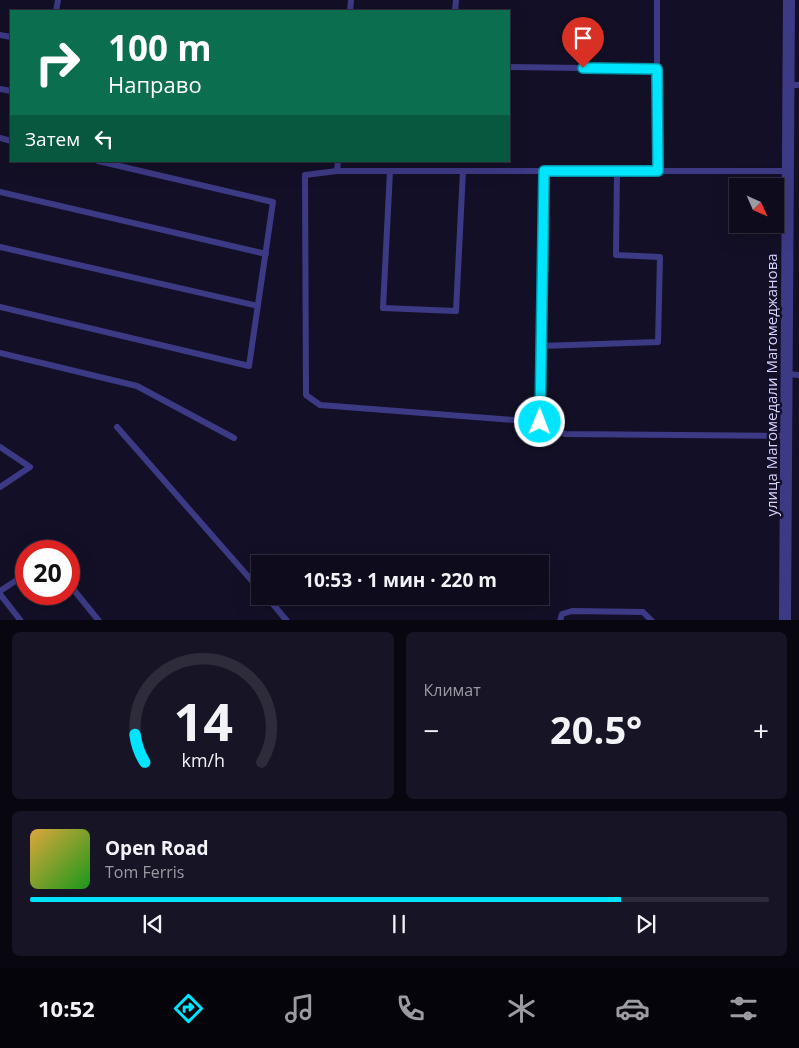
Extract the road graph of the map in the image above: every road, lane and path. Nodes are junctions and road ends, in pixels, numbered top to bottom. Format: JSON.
{"nodes":[{"id":1,"x":657,"y":0,"type":"edge"},
{"id":2,"x":790,"y":0,"type":"edge"},
{"id":3,"x":510,"y":67,"type":"edge"},
{"id":4,"x":657,"y":69,"type":"junction"},
{"id":5,"x":794,"y":85,"type":"edge"},
{"id":6,"x":102,"y":162,"type":"edge"},
{"id":7,"x":338,"y":162,"type":"edge"},
{"id":8,"x":337,"y":171,"type":"junction"},
{"id":9,"x":390,"y":171,"type":"junction"},
{"id":10,"x":462,"y":171,"type":"junction"},
{"id":11,"x":544,"y":171,"type":"junction"},
{"id":12,"x":658,"y":171,"type":"junction"},
{"id":13,"x":788,"y":171,"type":"junction"},
{"id":14,"x":617,"y":172,"type":"junction"},
{"id":15,"x":0,"y":192,"type":"edge"},
{"id":16,"x":0,"y":247,"type":"edge"},
{"id":17,"x":266,"y":254,"type":"junction"},
{"id":18,"x":0,"y":306,"type":"edge"},
{"id":19,"x":258,"y":306,"type":"junction"},
{"id":20,"x":541,"y":346,"type":"junction"},
{"id":21,"x":0,"y":353,"type":"edge"},
{"id":22,"x":793,"y":374,"type":"edge"},
{"id":23,"x":540,"y":422,"type":"junction"},
{"id":24,"x":117,"y":427,"type":"dead end"},
{"id":25,"x":787,"y":436,"type":"junction"},
{"id":26,"x":234,"y":438,"type":"dead end"},
{"id":27,"x":0,"y":447,"type":"edge"},
{"id":28,"x":0,"y":488,"type":"edge"},
{"id":29,"x":251,"y":580,"type":"edge"},
{"id":30,"x":15,"y":582,"type":"edge"},
{"id":31,"x":0,"y":593,"type":"edge"},
{"id":32,"x":80,"y":597,"type":"edge"},
{"id":33,"x":274,"y":605,"type":"edge"},
{"id":34,"x":21,"y":620,"type":"edge"},
{"id":35,"x":99,"y":620,"type":"edge"},
{"id":36,"x":287,"y":620,"type":"edge"},
{"id":37,"x":560,"y":620,"type":"edge"},
{"id":38,"x":652,"y":620,"type":"edge"},
{"id":39,"x":785,"y":620,"type":"edge"}],
"edges":[{"from":1,"to":4,"type":"lane"},
{"from":2,"to":5,"type":"street","name":"улица Магомедали Магомеджановa"},
{"from":3,"to":4,"type":"lane"},
{"from":4,"to":12,"type":"lane"},
{"from":5,"to":13,"type":"street","name":"улица Магомедали Магомеджановa"},
{"from":6,"to":17,"type":"lane"},
{"from":7,"to":8,"type":"lane"},
{"from":8,"to":9,"type":"lane"},
{"from":8,"to":23,"type":"lane"},
{"from":9,"to":10,"type":"lane"},
{"from":9,"to":10,"type":"lane"},
{"from":10,"to":11,"type":"lane"},
{"from":11,"to":14,"type":"lane"},
{"from":11,"to":20,"type":"lane"},
{"from":12,"to":13,"type":"lane"},
{"from":12,"to":14,"type":"lane"},
{"from":13,"to":22,"type":"street","name":"улица Магомедали Магомеджановa"},
{"from":14,"to":20,"type":"lane"},
{"from":15,"to":17,"type":"lane"},
{"from":16,"to":19,"type":"lane"},
{"from":17,"to":19,"type":"lane"},
{"from":18,"to":19,"type":"lane"},
{"from":20,"to":23,"type":"lane"},
{"from":21,"to":26,"type":"lane"},
{"from":22,"to":25,"type":"street","name":"улица Магомедали Магомеджановa"},
{"from":23,"to":25,"type":"lane"},
{"from":24,"to":29,"type":"lane"},
{"from":25,"to":39,"type":"street","name":"улица Магомедали Магомеджановa"},
{"from":27,"to":28,"type":"lane"},
{"from":30,"to":31,"type":"lane"},
{"from":31,"to":34,"type":"lane"},
{"from":32,"to":35,"type":"lane"},
{"from":33,"to":36,"type":"lane"},
{"from":37,"to":38,"type":"lane"}]}
